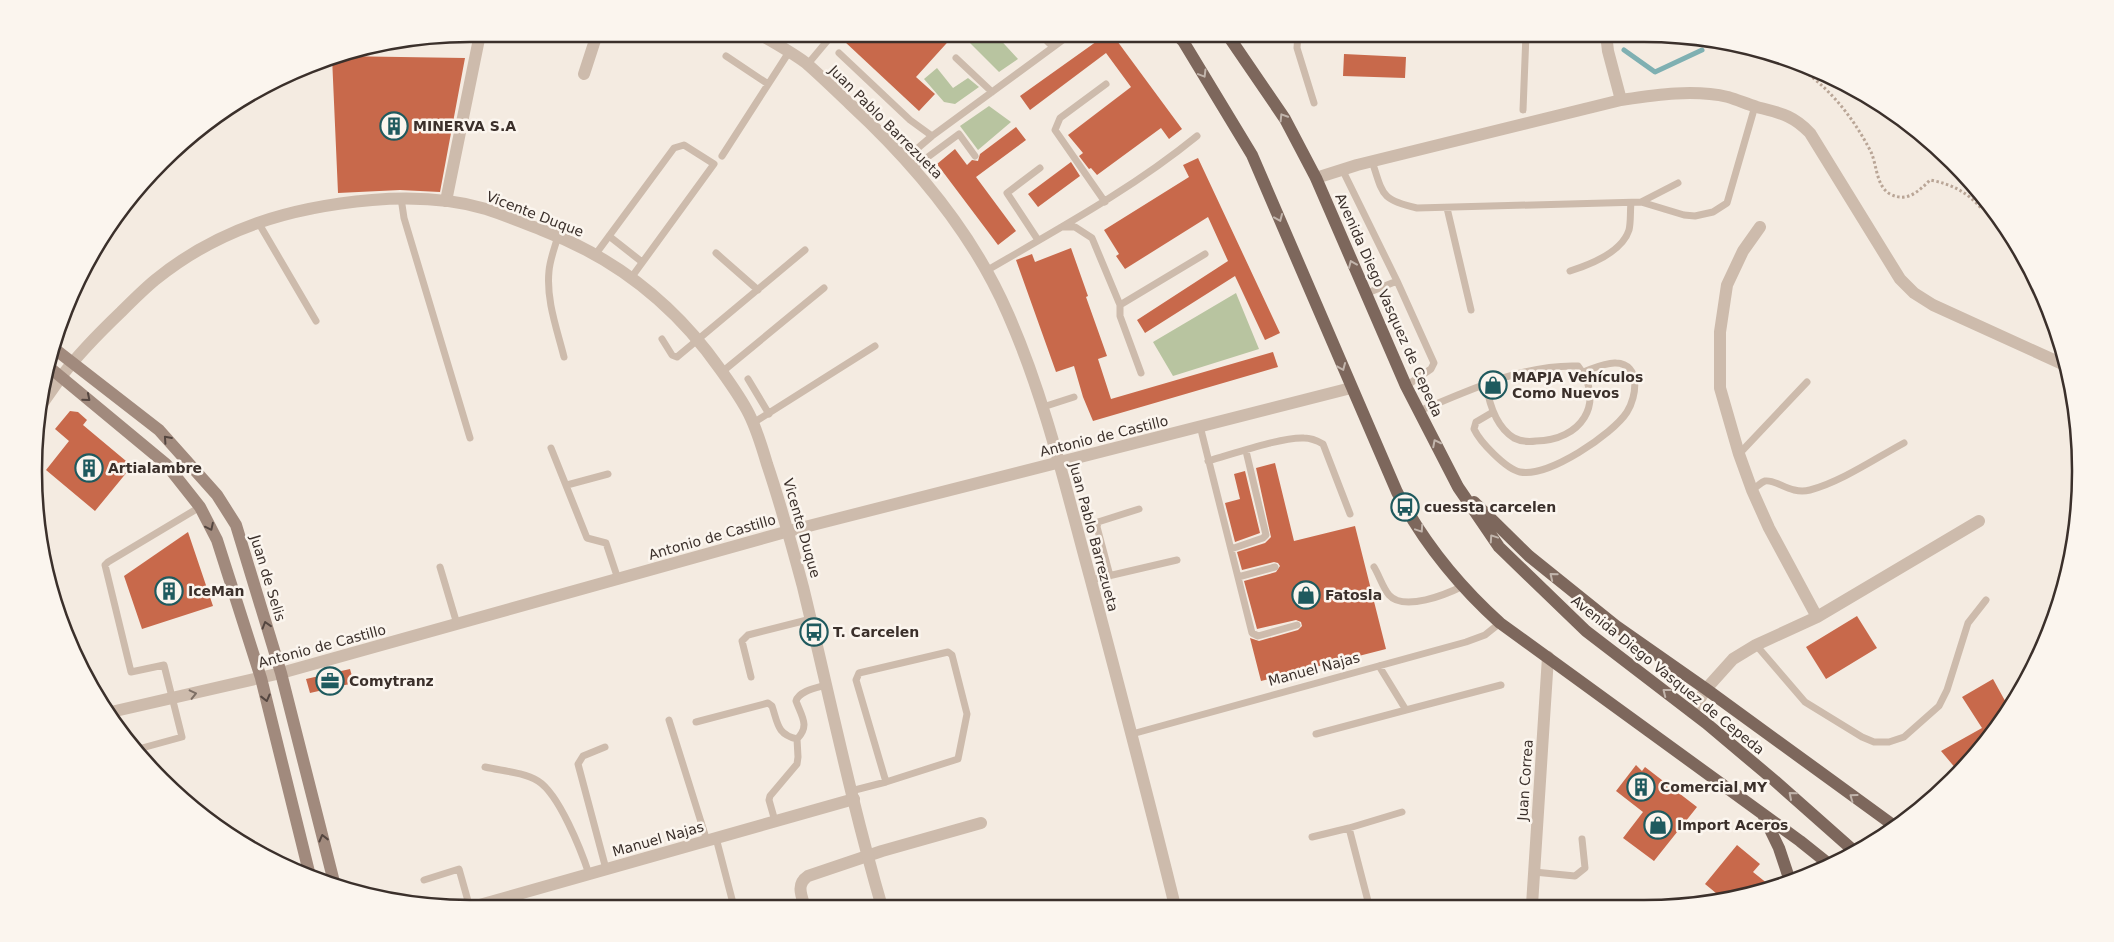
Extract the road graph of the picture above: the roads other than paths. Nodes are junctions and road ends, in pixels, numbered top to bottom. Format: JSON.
{"nodes":[{"id":1,"x":478,"y":42,"type":"edge"},
{"id":2,"x":594,"y":42,"type":"edge"},
{"id":3,"x":772,"y":42,"type":"edge"},
{"id":4,"x":826,"y":42,"type":"edge"},
{"id":5,"x":1047,"y":42,"type":"edge"},
{"id":6,"x":1061,"y":42,"type":"edge"},
{"id":7,"x":1184,"y":42,"type":"edge"},
{"id":8,"x":1232,"y":42,"type":"edge"},
{"id":9,"x":1297,"y":42,"type":"edge"},
{"id":10,"x":1526,"y":42,"type":"edge"},
{"id":11,"x":1607,"y":42,"type":"edge"},
{"id":12,"x":1053,"y":48,"type":"junction"},
{"id":13,"x":789,"y":52,"type":"junction"},
{"id":14,"x":839,"y":53,"type":"dead end"},
{"id":15,"x":726,"y":56,"type":"dead end"},
{"id":16,"x":956,"y":58,"type":"dead end"},
{"id":17,"x":807,"y":65,"type":"junction"},
{"id":18,"x":584,"y":74,"type":"dead end"},
{"id":19,"x":768,"y":84,"type":"junction"},
{"id":20,"x":1106,"y":84,"type":"dead end"},
{"id":21,"x":992,"y":92,"type":"junction"},
{"id":22,"x":1621,"y":100,"type":"junction"},
{"id":23,"x":1314,"y":103,"type":"dead end"},
{"id":24,"x":1755,"y":106,"type":"junction"},
{"id":25,"x":1523,"y":110,"type":"dead end"},
{"id":26,"x":932,"y":136,"type":"junction"},
{"id":27,"x":1197,"y":136,"type":"dead end"},
{"id":28,"x":722,"y":156,"type":"dead end"},
{"id":29,"x":975,"y":156,"type":"dead end"},
{"id":30,"x":1372,"y":161,"type":"junction"},
{"id":31,"x":909,"y":163,"type":"junction"},
{"id":32,"x":1040,"y":168,"type":"dead end"},
{"id":33,"x":1342,"y":169,"type":"junction"},
{"id":34,"x":1316,"y":178,"type":"junction"},
{"id":35,"x":1678,"y":183,"type":"dead end"},
{"id":36,"x":401,"y":198,"type":"junction"},
{"id":37,"x":446,"y":201,"type":"junction"},
{"id":38,"x":1105,"y":202,"type":"junction"},
{"id":39,"x":1641,"y":202,"type":"junction"},
{"id":40,"x":1630,"y":203,"type":"junction"},
{"id":41,"x":1447,"y":208,"type":"junction"},
{"id":42,"x":258,"y":222,"type":"junction"},
{"id":43,"x":1062,"y":227,"type":"junction"},
{"id":44,"x":1760,"y":228,"type":"dead end"},
{"id":45,"x":558,"y":236,"type":"junction"},
{"id":46,"x":609,"y":236,"type":"junction"},
{"id":47,"x":1038,"y":240,"type":"junction"},
{"id":48,"x":804,"y":250,"type":"dead end"},
{"id":49,"x":716,"y":252,"type":"dead end"},
{"id":50,"x":1205,"y":254,"type":"dead end"},
{"id":51,"x":595,"y":255,"type":"junction"},
{"id":52,"x":642,"y":262,"type":"junction"},
{"id":53,"x":986,"y":271,"type":"junction"},
{"id":54,"x":1570,"y":271,"type":"dead end"},
{"id":55,"x":631,"y":278,"type":"junction"},
{"id":56,"x":1397,"y":281,"type":"junction"},
{"id":57,"x":824,"y":288,"type":"dead end"},
{"id":58,"x":758,"y":290,"type":"junction"},
{"id":59,"x":1365,"y":294,"type":"junction"},
{"id":60,"x":1120,"y":305,"type":"junction"},
{"id":61,"x":1471,"y":310,"type":"dead end"},
{"id":62,"x":316,"y":321,"type":"dead end"},
{"id":63,"x":662,"y":338,"type":"dead end"},
{"id":64,"x":698,"y":340,"type":"junction"},
{"id":65,"x":875,"y":346,"type":"dead end"},
{"id":66,"x":59,"y":353,"type":"edge"},
{"id":67,"x":564,"y":357,"type":"dead end"},
{"id":68,"x":2057,"y":362,"type":"edge"},
{"id":69,"x":72,"y":363,"type":"junction"},
{"id":70,"x":54,"y":372,"type":"edge"},
{"id":71,"x":722,"y":372,"type":"junction"},
{"id":72,"x":1582,"y":372,"type":"junction"},
{"id":73,"x":1141,"y":373,"type":"dead end"},
{"id":74,"x":62,"y":377,"type":"junction"},
{"id":75,"x":748,"y":379,"type":"dead end"},
{"id":76,"x":1807,"y":382,"type":"dead end"},
{"id":77,"x":1486,"y":384,"type":"junction"},
{"id":78,"x":51,"y":386,"type":"edge"},
{"id":79,"x":1406,"y":386,"type":"junction"},
{"id":80,"x":1351,"y":388,"type":"junction"},
{"id":81,"x":1074,"y":397,"type":"dead end"},
{"id":82,"x":1043,"y":408,"type":"junction"},
{"id":83,"x":1419,"y":411,"type":"junction"},
{"id":84,"x":1493,"y":412,"type":"junction"},
{"id":85,"x":769,"y":414,"type":"junction"},
{"id":86,"x":753,"y":423,"type":"junction"},
{"id":87,"x":1200,"y":426,"type":"junction"},
{"id":88,"x":470,"y":438,"type":"dead end"},
{"id":89,"x":1904,"y":443,"type":"dead end"},
{"id":90,"x":551,"y":448,"type":"dead end"},
{"id":91,"x":1246,"y":451,"type":"junction"},
{"id":92,"x":1739,"y":454,"type":"junction"},
{"id":93,"x":1208,"y":461,"type":"junction"},
{"id":94,"x":1059,"y":463,"type":"junction"},
{"id":95,"x":608,"y":474,"type":"dead end"},
{"id":96,"x":567,"y":485,"type":"junction"},
{"id":97,"x":1458,"y":486,"type":"junction"},
{"id":98,"x":1752,"y":490,"type":"junction"},
{"id":99,"x":200,"y":507,"type":"junction"},
{"id":100,"x":1139,"y":509,"type":"dead end"},
{"id":101,"x":1350,"y":514,"type":"dead end"},
{"id":102,"x":1979,"y":521,"type":"dead end"},
{"id":103,"x":789,"y":531,"type":"junction"},
{"id":104,"x":1231,"y":548,"type":"junction"},
{"id":105,"x":1177,"y":560,"type":"dead end"},
{"id":106,"x":440,"y":567,"type":"dead end"},
{"id":107,"x":1274,"y":567,"type":"dead end"},
{"id":108,"x":1374,"y":567,"type":"dead end"},
{"id":109,"x":1110,"y":576,"type":"junction"},
{"id":110,"x":1238,"y":577,"type":"junction"},
{"id":111,"x":618,"y":579,"type":"junction"},
{"id":112,"x":1091,"y":580,"type":"junction"},
{"id":113,"x":1463,"y":586,"type":"junction"},
{"id":114,"x":1986,"y":600,"type":"dead end"},
{"id":115,"x":1817,"y":618,"type":"junction"},
{"id":116,"x":811,"y":619,"type":"junction"},
{"id":117,"x":1500,"y":623,"type":"junction"},
{"id":118,"x":457,"y":624,"type":"junction"},
{"id":119,"x":1297,"y":625,"type":"dead end"},
{"id":120,"x":1756,"y":645,"type":"junction"},
{"id":121,"x":1548,"y":657,"type":"junction"},
{"id":122,"x":1379,"y":666,"type":"junction"},
{"id":123,"x":281,"y":673,"type":"junction"},
{"id":124,"x":751,"y":677,"type":"dead end"},
{"id":125,"x":261,"y":678,"type":"junction"},
{"id":126,"x":826,"y":685,"type":"junction"},
{"id":127,"x":1501,"y":685,"type":"dead end"},
{"id":128,"x":1706,"y":689,"type":"junction"},
{"id":129,"x":172,"y":698,"type":"junction"},
{"id":130,"x":1406,"y":710,"type":"junction"},
{"id":131,"x":116,"y":711,"type":"edge"},
{"id":132,"x":1692,"y":712,"type":"junction"},
{"id":133,"x":669,"y":720,"type":"dead end"},
{"id":134,"x":696,"y":722,"type":"dead end"},
{"id":135,"x":1132,"y":734,"type":"junction"},
{"id":136,"x":1316,"y":734,"type":"dead end"},
{"id":137,"x":797,"y":739,"type":"junction"},
{"id":138,"x":605,"y":747,"type":"dead end"},
{"id":139,"x":144,"y":748,"type":"edge"},
{"id":140,"x":485,"y":767,"type":"dead end"},
{"id":141,"x":886,"y":782,"type":"junction"},
{"id":142,"x":852,"y":795,"type":"junction"},
{"id":143,"x":1402,"y":812,"type":"dead end"},
{"id":144,"x":1763,"y":814,"type":"junction"},
{"id":145,"x":775,"y":821,"type":"junction"},
{"id":146,"x":1888,"y":822,"type":"edge"},
{"id":147,"x":981,"y":823,"type":"dead end"},
{"id":148,"x":1350,"y":828,"type":"junction"},
{"id":149,"x":1312,"y":837,"type":"dead end"},
{"id":150,"x":1582,"y":838,"type":"dead end"},
{"id":151,"x":712,"y":840,"type":"junction"},
{"id":152,"x":1848,"y":847,"type":"edge"},
{"id":153,"x":868,"y":856,"type":"junction"},
{"id":154,"x":1823,"y":860,"type":"edge"},
{"id":155,"x":308,"y":867,"type":"edge"},
{"id":156,"x":606,"y":869,"type":"junction"},
{"id":157,"x":1534,"y":872,"type":"junction"},
{"id":158,"x":589,"y":874,"type":"junction"},
{"id":159,"x":1788,"y":874,"type":"edge"},
{"id":160,"x":333,"y":877,"type":"edge"},
{"id":161,"x":424,"y":880,"type":"dead end"},
{"id":162,"x":468,"y":900,"type":"edge"},
{"id":163,"x":498,"y":900,"type":"edge"},
{"id":164,"x":731,"y":900,"type":"edge"},
{"id":165,"x":803,"y":900,"type":"edge"},
{"id":166,"x":880,"y":900,"type":"edge"},
{"id":167,"x":1174,"y":900,"type":"edge"},
{"id":168,"x":1368,"y":900,"type":"edge"},
{"id":169,"x":1532,"y":900,"type":"edge"}],
"edges":[{"from":1,"to":37,"type":"street"},
{"from":2,"to":18,"type":"street"},
{"from":3,"to":13,"type":"street","name":"Juan Pablo Barrezueta"},
{"from":4,"to":17,"type":"lane"},
{"from":5,"to":12,"type":"lane"},
{"from":6,"to":12,"type":"lane"},
{"from":7,"to":80,"type":"main road","one_way":true},
{"from":34,"to":8,"type":"main road","name":"Avenida Diego Vasquez de Cepeda","one_way":true},
{"from":9,"to":23,"type":"lane"},
{"from":10,"to":25,"type":"lane"},
{"from":11,"to":22,"type":"street"},
{"from":12,"to":21,"type":"lane"},
{"from":13,"to":17,"type":"street","name":"Juan Pablo Barrezueta"},
{"from":13,"to":19,"type":"lane"},
{"from":14,"to":26,"type":"lane"},
{"from":15,"to":19,"type":"lane"},
{"from":16,"to":21,"type":"lane"},
{"from":17,"to":31,"type":"street","name":"Juan Pablo Barrezueta"},
{"from":19,"to":28,"type":"lane"},
{"from":20,"to":38,"type":"lane"},
{"from":21,"to":26,"type":"lane"},
{"from":22,"to":24,"type":"street"},
{"from":22,"to":30,"type":"street"},
{"from":24,"to":39,"type":"lane"},
{"from":24,"to":68,"type":"street"},
{"from":26,"to":31,"type":"lane"},
{"from":27,"to":38,"type":"lane"},
{"from":29,"to":31,"type":"lane"},
{"from":30,"to":33,"type":"street"},
{"from":30,"to":41,"type":"lane"},
{"from":31,"to":53,"type":"street","name":"Juan Pablo Barrezueta"},
{"from":32,"to":47,"type":"lane"},
{"from":33,"to":34,"type":"street"},
{"from":33,"to":56,"type":"lane"},
{"from":59,"to":34,"type":"main road","name":"Avenida Diego Vasquez de Cepeda","one_way":true},
{"from":35,"to":39,"type":"lane"},
{"from":36,"to":37,"type":"street","name":"Vicente Duque"},
{"from":36,"to":42,"type":"street","name":"Vicente Duque"},
{"from":36,"to":88,"type":"lane"},
{"from":37,"to":45,"type":"street","name":"Vicente Duque"},
{"from":38,"to":43,"type":"lane"},
{"from":39,"to":40,"type":"lane"},
{"from":40,"to":41,"type":"lane"},
{"from":40,"to":54,"type":"lane"},
{"from":41,"to":61,"type":"lane"},
{"from":42,"to":62,"type":"lane"},
{"from":42,"to":69,"type":"street","name":"Vicente Duque"},
{"from":43,"to":47,"type":"lane"},
{"from":43,"to":60,"type":"lane"},
{"from":44,"to":92,"type":"street"},
{"from":45,"to":51,"type":"street","name":"Vicente Duque"},
{"from":45,"to":67,"type":"lane"},
{"from":46,"to":51,"type":"lane"},
{"from":46,"to":52,"type":"lane"},
{"from":46,"to":52,"type":"lane"},
{"from":47,"to":53,"type":"lane"},
{"from":48,"to":58,"type":"lane"},
{"from":49,"to":58,"type":"lane"},
{"from":50,"to":60,"type":"lane"},
{"from":51,"to":55,"type":"street","name":"Vicente Duque"},
{"from":52,"to":55,"type":"lane"},
{"from":53,"to":82,"type":"street","name":"Juan Pablo Barrezueta"},
{"from":55,"to":64,"type":"street","name":"Vicente Duque"},
{"from":56,"to":59,"type":"lane"},
{"from":56,"to":79,"type":"lane"},
{"from":57,"to":71,"type":"lane"},
{"from":58,"to":64,"type":"lane"},
{"from":59,"to":79,"type":"main road","name":"Avenida Diego Vasquez de Cepeda"},
{"from":60,"to":73,"type":"lane"},
{"from":63,"to":64,"type":"lane"},
{"from":64,"to":71,"type":"street","name":"Vicente Duque"},
{"from":65,"to":85,"type":"lane"},
{"from":66,"to":69,"type":"main road","name":"Juan de Selis"},
{"from":69,"to":74,"type":"street","name":"Vicente Duque"},
{"from":123,"to":69,"type":"main road","name":"Juan de Selis","one_way":true},
{"from":70,"to":74,"type":"main road"},
{"from":71,"to":86,"type":"street","name":"Vicente Duque"},
{"from":72,"to":77,"type":"lane"},
{"from":72,"to":84,"type":"lane"},
{"from":72,"to":84,"type":"lane"},
{"from":74,"to":78,"type":"street","name":"Vicente Duque"},
{"from":74,"to":99,"type":"main road","one_way":true},
{"from":75,"to":85,"type":"lane"},
{"from":76,"to":92,"type":"lane"},
{"from":77,"to":83,"type":"lane"},
{"from":77,"to":84,"type":"lane"},
{"from":79,"to":83,"type":"main road","name":"Avenida Diego Vasquez de Cepeda"},
{"from":80,"to":87,"type":"street","name":"Antonio de Castillo"},
{"from":80,"to":113,"type":"main road","one_way":true},
{"from":81,"to":82,"type":"lane"},
{"from":82,"to":94,"type":"street","name":"Juan Pablo Barrezueta"},
{"from":97,"to":83,"type":"main road","name":"Avenida Diego Vasquez de Cepeda","one_way":true},
{"from":85,"to":86,"type":"lane"},
{"from":86,"to":103,"type":"street","name":"Vicente Duque"},
{"from":87,"to":93,"type":"lane"},
{"from":87,"to":94,"type":"street","name":"Antonio de Castillo"},
{"from":89,"to":98,"type":"lane"},
{"from":90,"to":96,"type":"lane"},
{"from":91,"to":93,"type":"lane"},
{"from":91,"to":101,"type":"lane"},
{"from":91,"to":104,"type":"lane"},
{"from":92,"to":98,"type":"street"},
{"from":93,"to":104,"type":"lane"},
{"from":94,"to":103,"type":"street","name":"Antonio de Castillo"},
{"from":94,"to":112,"type":"street","name":"Juan Pablo Barrezueta"},
{"from":95,"to":96,"type":"lane"},
{"from":96,"to":111,"type":"lane"},
{"from":128,"to":97,"type":"main road","one_way":true},
{"from":132,"to":97,"type":"main road","name":"Avenida Diego Vasquez de Cepeda","one_way":true},
{"from":98,"to":115,"type":"street"},
{"from":99,"to":125,"type":"main road","one_way":true},
{"from":99,"to":129,"type":"lane"},
{"from":100,"to":109,"type":"lane"},
{"from":102,"to":115,"type":"street"},
{"from":103,"to":111,"type":"street","name":"Antonio de Castillo"},
{"from":103,"to":116,"type":"street","name":"Vicente Duque"},
{"from":104,"to":110,"type":"lane"},
{"from":105,"to":109,"type":"lane"},
{"from":106,"to":118,"type":"lane"},
{"from":107,"to":110,"type":"lane"},
{"from":108,"to":113,"type":"lane"},
{"from":109,"to":112,"type":"lane"},
{"from":110,"to":119,"type":"lane"},
{"from":111,"to":118,"type":"street","name":"Antonio de Castillo"},
{"from":112,"to":135,"type":"street","name":"Juan Pablo Barrezueta"},
{"from":113,"to":117,"type":"main road"},
{"from":114,"to":120,"type":"lane"},
{"from":115,"to":120,"type":"street"},
{"from":116,"to":124,"type":"lane"},
{"from":116,"to":126,"type":"street","name":"Vicente Duque"},
{"from":117,"to":121,"type":"main road"},
{"from":117,"to":122,"type":"lane","name":"Manuel Najas"},
{"from":118,"to":123,"type":"street","name":"Antonio de Castillo"},
{"from":120,"to":128,"type":"street"},
{"from":121,"to":144,"type":"main road"},
{"from":121,"to":157,"type":"street","name":"Juan Correa"},
{"from":122,"to":130,"type":"lane"},
{"from":122,"to":135,"type":"lane","name":"Manuel Najas"},
{"from":123,"to":125,"type":"street","name":"Antonio de Castillo"},
{"from":160,"to":123,"type":"main road","name":"Juan de Selis","one_way":true},
{"from":129,"to":125,"type":"street","name":"Antonio de Castillo","one_way":true},
{"from":125,"to":155,"type":"main road","one_way":true},
{"from":126,"to":137,"type":"lane"},
{"from":126,"to":142,"type":"street","name":"Vicente Duque"},
{"from":127,"to":130,"type":"lane"},
{"from":128,"to":132,"type":"street"},
{"from":146,"to":128,"type":"main road","one_way":true},
{"from":129,"to":131,"type":"street","name":"Antonio de Castillo"},
{"from":129,"to":139,"type":"lane"},
{"from":130,"to":136,"type":"lane"},
{"from":152,"to":132,"type":"main road","name":"Avenida Diego Vasquez de Cepeda","one_way":true},
{"from":133,"to":151,"type":"lane"},
{"from":134,"to":137,"type":"lane"},
{"from":135,"to":167,"type":"street","name":"Juan Pablo Barrezueta"},
{"from":137,"to":145,"type":"lane"},
{"from":138,"to":156,"type":"lane"},
{"from":140,"to":158,"type":"lane"},
{"from":141,"to":141,"type":"lane"},
{"from":141,"to":142,"type":"lane"},
{"from":142,"to":145,"type":"street","name":"Manuel Najas"},
{"from":142,"to":153,"type":"street","name":"Vicente Duque"},
{"from":143,"to":148,"type":"lane"},
{"from":144,"to":154,"type":"main road"},
{"from":144,"to":159,"type":"main road"},
{"from":145,"to":151,"type":"street","name":"Manuel Najas"},
{"from":147,"to":153,"type":"street"},
{"from":148,"to":149,"type":"lane"},
{"from":148,"to":168,"type":"lane"},
{"from":150,"to":157,"type":"lane"},
{"from":151,"to":156,"type":"street","name":"Manuel Najas"},
{"from":151,"to":164,"type":"lane"},
{"from":153,"to":165,"type":"street"},
{"from":153,"to":166,"type":"street","name":"Vicente Duque"},
{"from":156,"to":158,"type":"street","name":"Manuel Najas"},
{"from":157,"to":169,"type":"street","name":"Juan Correa"},
{"from":158,"to":163,"type":"street","name":"Manuel Najas"},
{"from":161,"to":162,"type":"lane"}]}
